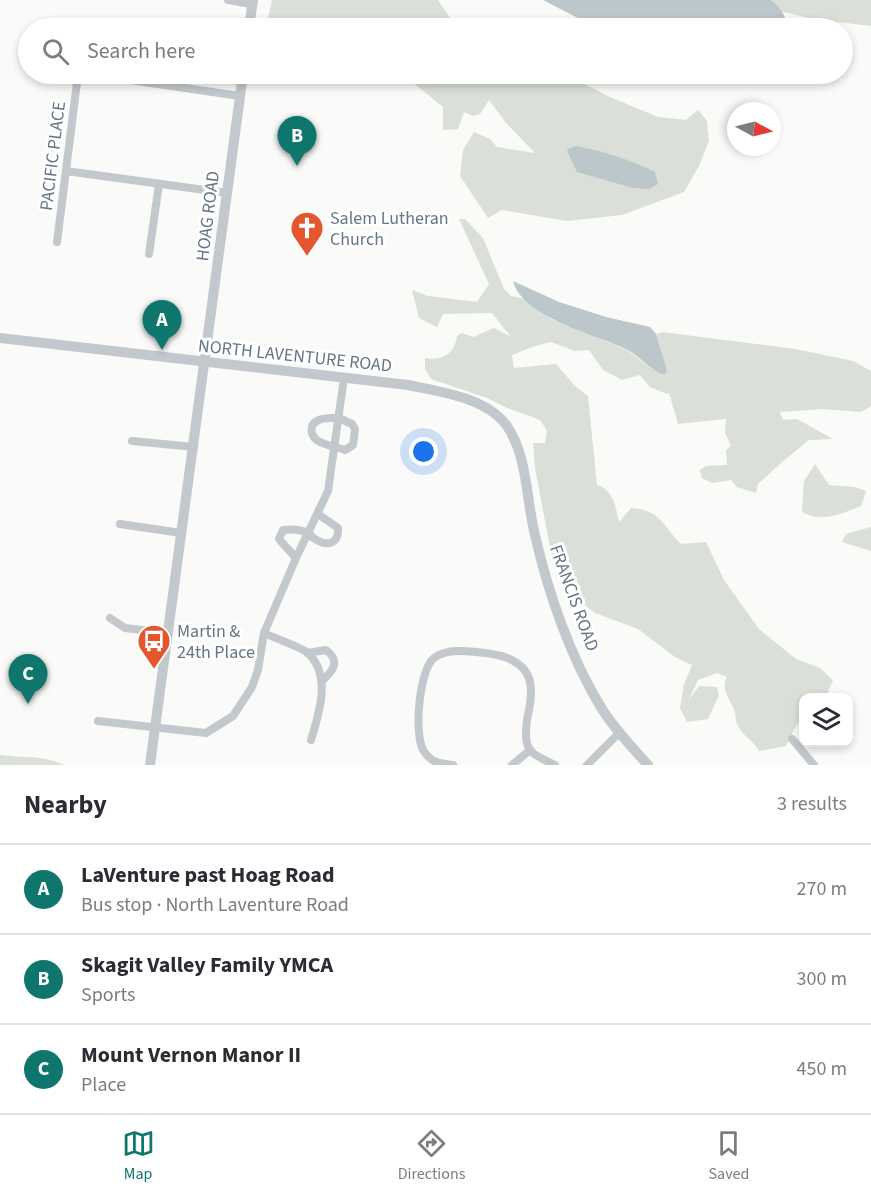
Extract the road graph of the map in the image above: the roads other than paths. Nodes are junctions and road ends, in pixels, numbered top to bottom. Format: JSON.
{"nodes":[{"id":1,"x":228,"y":0,"type":"edge"},
{"id":2,"x":252,"y":2,"type":"edge"},
{"id":3,"x":250,"y":18,"type":"edge"},
{"id":4,"x":77,"y":84,"type":"edge"},
{"id":5,"x":158,"y":84,"type":"edge"},
{"id":6,"x":242,"y":84,"type":"edge"},
{"id":7,"x":240,"y":96,"type":"junction"},
{"id":8,"x":66,"y":171,"type":"junction"},
{"id":9,"x":159,"y":184,"type":"junction"},
{"id":10,"x":227,"y":193,"type":"junction"},
{"id":11,"x":57,"y":242,"type":"dead end"},
{"id":12,"x":149,"y":254,"type":"dead end"},
{"id":13,"x":0,"y":338,"type":"edge"},
{"id":14,"x":205,"y":363,"type":"junction"},
{"id":15,"x":344,"y":378,"type":"junction"},
{"id":16,"x":339,"y":418,"type":"junction"},
{"id":17,"x":506,"y":425,"type":"joint"},
{"id":18,"x":132,"y":441,"type":"dead end"},
{"id":19,"x":194,"y":447,"type":"junction"},
{"id":20,"x":334,"y":447,"type":"junction"},
{"id":21,"x":318,"y":514,"type":"junction"},
{"id":22,"x":120,"y":524,"type":"dead end"},
{"id":23,"x":182,"y":533,"type":"junction"},
{"id":24,"x":308,"y":533,"type":"junction"},
{"id":25,"x":296,"y":558,"type":"junction"},
{"id":26,"x":110,"y":618,"type":"dead end"},
{"id":27,"x":168,"y":633,"type":"junction"},
{"id":28,"x":264,"y":633,"type":"junction"},
{"id":29,"x":308,"y":653,"type":"junction"},
{"id":30,"x":321,"y":681,"type":"junction"},
{"id":31,"x":98,"y":721,"type":"dead end"},
{"id":32,"x":155,"y":728,"type":"junction"},
{"id":33,"x":619,"y":733,"type":"junction"},
{"id":34,"x":792,"y":739,"type":"dead end"},
{"id":35,"x":311,"y":740,"type":"dead end"},
{"id":36,"x":530,"y":750,"type":"junction"},
{"id":37,"x":150,"y":765,"type":"edge"},
{"id":38,"x":453,"y":765,"type":"edge"},
{"id":39,"x":512,"y":765,"type":"edge"},
{"id":40,"x":555,"y":765,"type":"edge"},
{"id":41,"x":587,"y":765,"type":"edge"},
{"id":42,"x":648,"y":765,"type":"edge"},
{"id":43,"x":814,"y":765,"type":"edge"}],
"edges":[{"from":1,"to":2,"type":"street"},
{"from":2,"to":3,"type":"street"},
{"from":4,"to":8,"type":"street","name":"PACIFIC PLACE"},
{"from":5,"to":7,"type":"street"},
{"from":6,"to":7,"type":"street","name":"HOAG ROAD"},
{"from":7,"to":10,"type":"street","name":"HOAG ROAD"},
{"from":8,"to":9,"type":"street"},
{"from":8,"to":11,"type":"street","name":"PACIFIC PLACE"},
{"from":9,"to":10,"type":"street"},
{"from":9,"to":12,"type":"street"},
{"from":10,"to":14,"type":"street","name":"HOAG ROAD"},
{"from":13,"to":14,"type":"street","name":"NORTH LAVENTURE ROAD"},
{"from":14,"to":15,"type":"street","name":"NORTH LAVENTURE ROAD"},
{"from":14,"to":19,"type":"street","name":"HOAG ROAD"},
{"from":15,"to":16,"type":"street"},
{"from":15,"to":17,"type":"street","name":"NORTH LAVENTURE ROAD"},
{"from":16,"to":20,"type":"street"},
{"from":16,"to":20,"type":"street"},
{"from":16,"to":20,"type":"street"},
{"from":17,"to":33,"type":"street","name":"FRANCIS ROAD"},
{"from":18,"to":19,"type":"street"},
{"from":19,"to":23,"type":"street","name":"HOAG ROAD"},
{"from":20,"to":21,"type":"street"},
{"from":21,"to":24,"type":"street"},
{"from":21,"to":24,"type":"street"},
{"from":22,"to":23,"type":"street"},
{"from":23,"to":27,"type":"street","name":"HOAG ROAD"},
{"from":24,"to":25,"type":"street"},
{"from":24,"to":25,"type":"street"},
{"from":25,"to":28,"type":"street"},
{"from":26,"to":27,"type":"street"},
{"from":27,"to":32,"type":"street","name":"HOAG ROAD"},
{"from":28,"to":29,"type":"street"},
{"from":28,"to":32,"type":"street"},
{"from":29,"to":30,"type":"street"},
{"from":29,"to":30,"type":"street"},
{"from":30,"to":35,"type":"street"},
{"from":31,"to":32,"type":"street"},
{"from":32,"to":37,"type":"street","name":"HOAG ROAD"},
{"from":33,"to":41,"type":"street"},
{"from":33,"to":42,"type":"street","name":"FRANCIS ROAD"},
{"from":34,"to":43,"type":"street"},
{"from":36,"to":38,"type":"street"},
{"from":36,"to":39,"type":"street"},
{"from":36,"to":40,"type":"street"}]}
